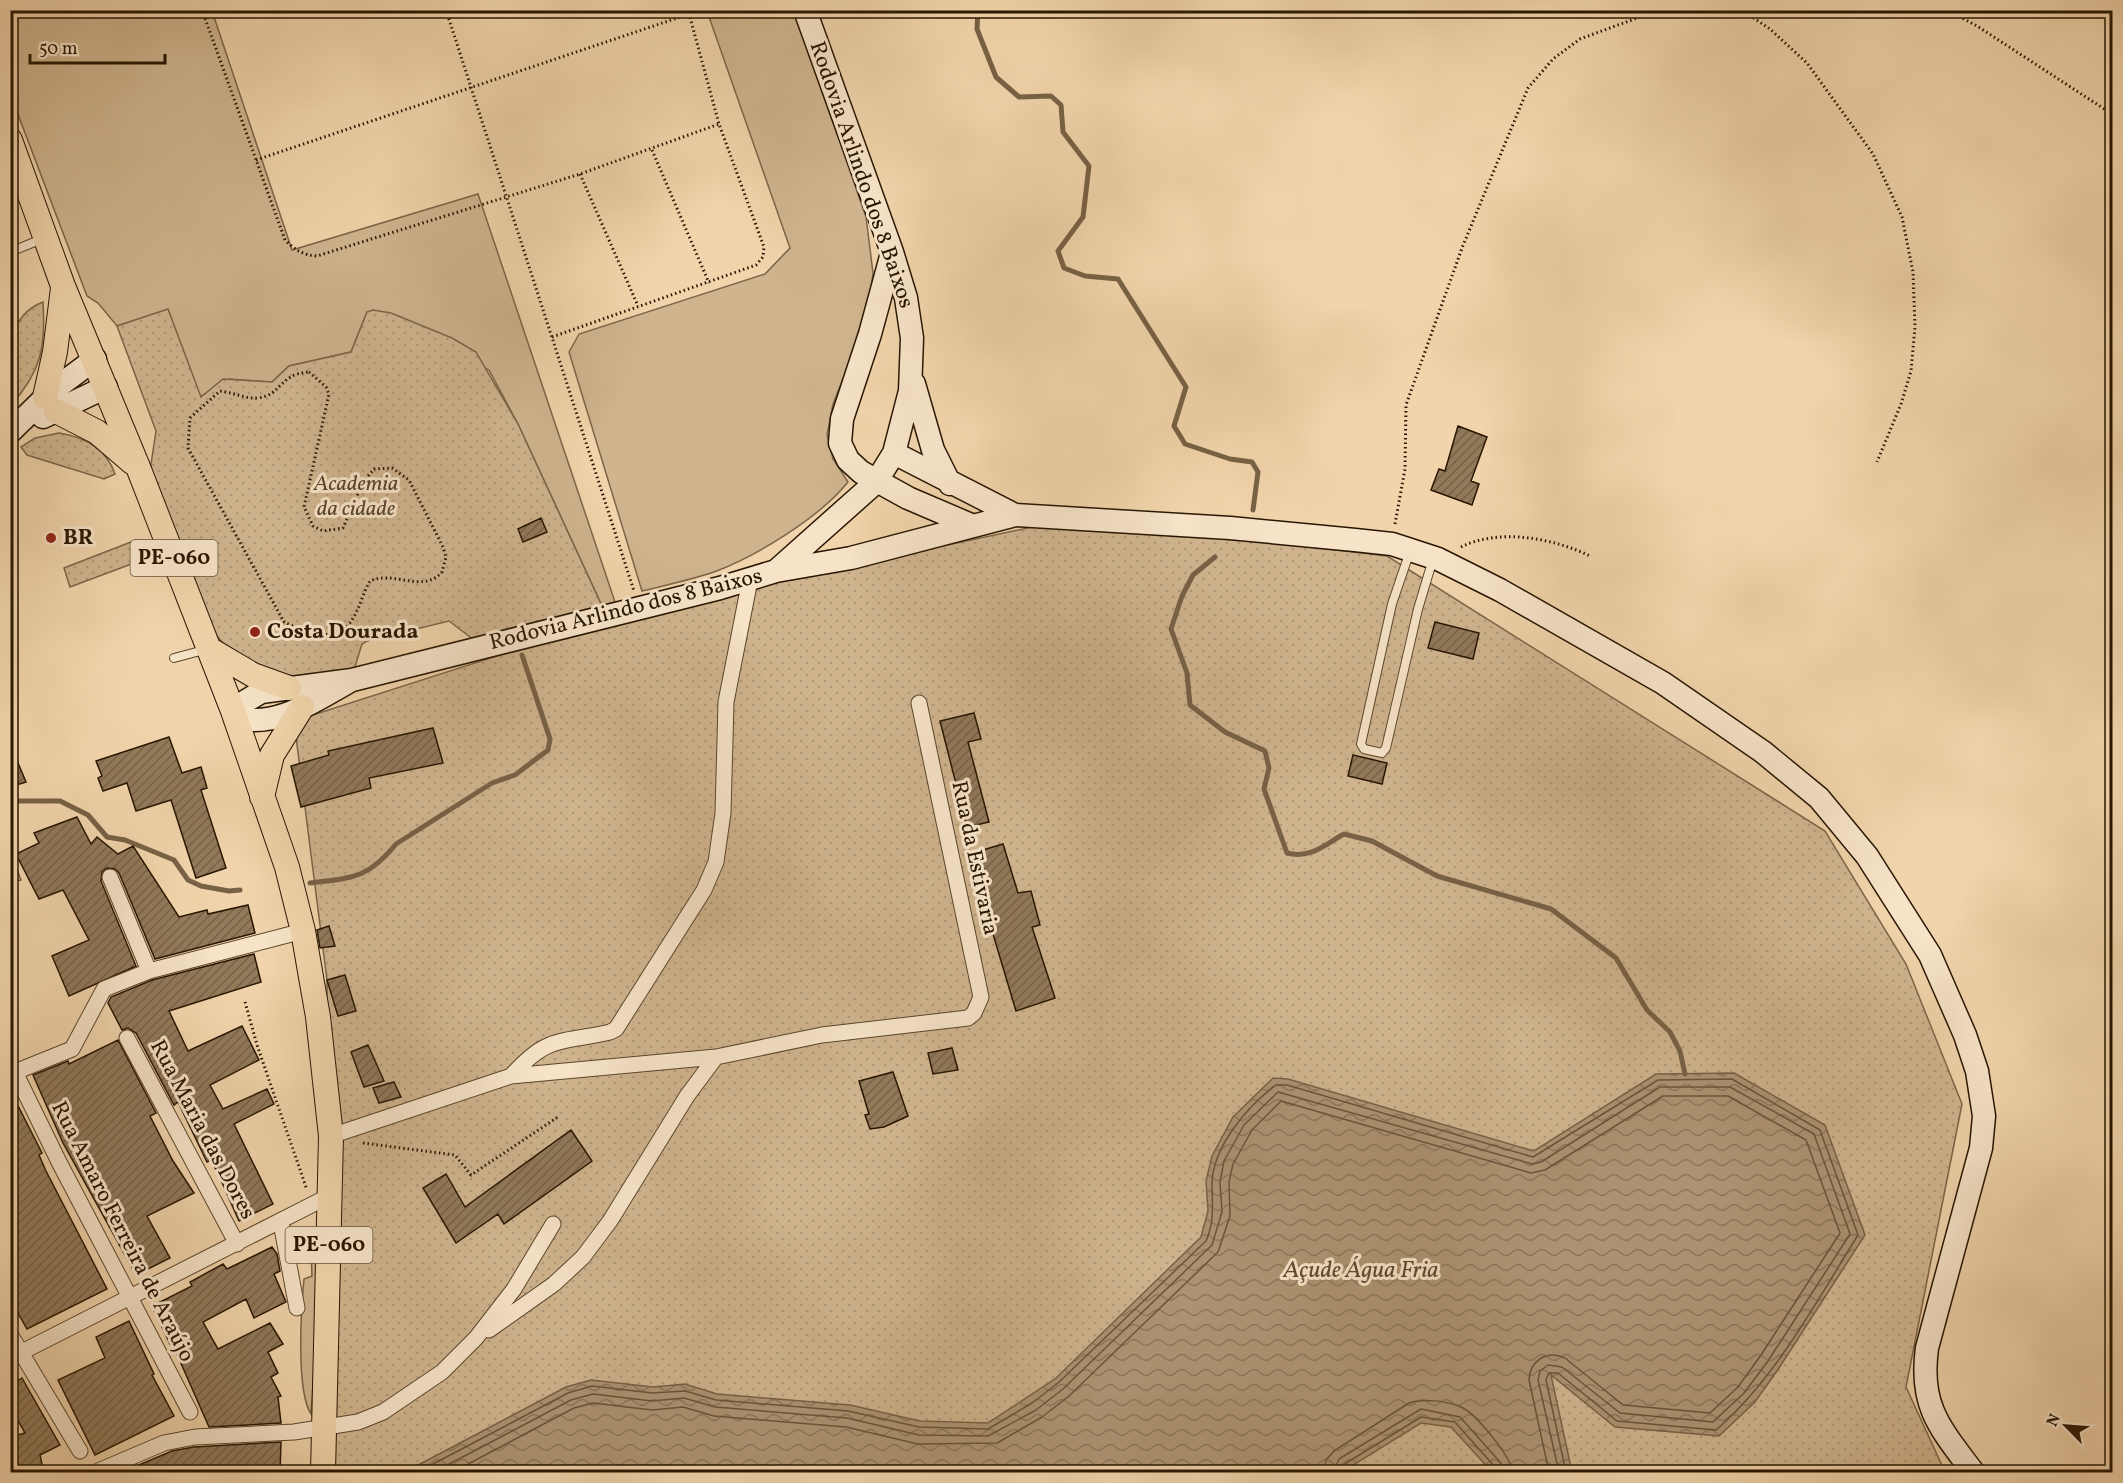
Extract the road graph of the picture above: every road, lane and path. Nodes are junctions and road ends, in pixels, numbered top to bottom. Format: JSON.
{"nodes":[{"id":1,"x":202,"y":10,"type":"edge"},
{"id":2,"x":446,"y":10,"type":"edge"},
{"id":3,"x":805,"y":10,"type":"edge"},
{"id":4,"x":1666,"y":10,"type":"edge"},
{"id":5,"x":1742,"y":10,"type":"edge"},
{"id":6,"x":1947,"y":10,"type":"edge"},
{"id":7,"x":689,"y":12,"type":"edge"},
{"id":8,"x":471,"y":85,"type":"junction"},
{"id":9,"x":2112,"y":114,"type":"edge"},
{"id":10,"x":719,"y":124,"type":"junction"},
{"id":11,"x":10,"y":140,"type":"edge"},
{"id":12,"x":652,"y":150,"type":"junction"},
{"id":13,"x":256,"y":160,"type":"junction"},
{"id":14,"x":580,"y":174,"type":"junction"},
{"id":15,"x":505,"y":196,"type":"junction"},
{"id":16,"x":46,"y":237,"type":"junction"},
{"id":17,"x":10,"y":252,"type":"edge"},
{"id":18,"x":892,"y":252,"type":"junction"},
{"id":19,"x":709,"y":283,"type":"junction"},
{"id":20,"x":63,"y":286,"type":"junction"},
{"id":21,"x":638,"y":306,"type":"junction"},
{"id":22,"x":552,"y":337,"type":"junction"},
{"id":23,"x":95,"y":359,"type":"junction"},
{"id":24,"x":912,"y":377,"type":"junction"},
{"id":25,"x":106,"y":387,"type":"junction"},
{"id":26,"x":50,"y":404,"type":"junction"},
{"id":27,"x":11,"y":432,"type":"edge"},
{"id":28,"x":894,"y":453,"type":"junction"},
{"id":29,"x":1877,"y":462,"type":"dead end"},
{"id":30,"x":138,"y":467,"type":"junction"},
{"id":31,"x":876,"y":482,"type":"junction"},
{"id":32,"x":950,"y":484,"type":"junction"},
{"id":33,"x":1015,"y":515,"type":"junction"},
{"id":34,"x":971,"y":525,"type":"junction"},
{"id":35,"x":1402,"y":546,"type":"junction"},
{"id":36,"x":1590,"y":556,"type":"dead end"},
{"id":37,"x":1436,"y":558,"type":"junction"},
{"id":38,"x":776,"y":572,"type":"junction"},
{"id":39,"x":750,"y":580,"type":"junction"},
{"id":40,"x":639,"y":606,"type":"junction"},
{"id":41,"x":277,"y":611,"type":"joint"},
{"id":42,"x":209,"y":649,"type":"junction"},
{"id":43,"x":174,"y":658,"type":"dead end"},
{"id":44,"x":295,"y":697,"type":"junction"},
{"id":45,"x":919,"y":703,"type":"dead end"},
{"id":46,"x":235,"y":718,"type":"junction"},
{"id":47,"x":262,"y":799,"type":"junction"},
{"id":48,"x":110,"y":877,"type":"dead end"},
{"id":49,"x":303,"y":932,"type":"junction"},
{"id":50,"x":149,"y":971,"type":"junction"},
{"id":51,"x":245,"y":1002,"type":"dead end"},
{"id":52,"x":127,"y":1038,"type":"dead end"},
{"id":53,"x":716,"y":1057,"type":"junction"},
{"id":54,"x":13,"y":1073,"type":"edge"},
{"id":55,"x":511,"y":1076,"type":"junction"},
{"id":56,"x":558,"y":1117,"type":"dead end"},
{"id":57,"x":339,"y":1135,"type":"junction"},
{"id":58,"x":322,"y":1201,"type":"junction"},
{"id":59,"x":281,"y":1223,"type":"junction"},
{"id":60,"x":553,"y":1224,"type":"dead end"},
{"id":61,"x":237,"y":1244,"type":"junction"},
{"id":62,"x":129,"y":1299,"type":"junction"},
{"id":63,"x":297,"y":1308,"type":"dead end"},
{"id":64,"x":10,"y":1334,"type":"edge"},
{"id":65,"x":476,"y":1338,"type":"junction"},
{"id":66,"x":15,"y":1356,"type":"edge"},
{"id":67,"x":190,"y":1412,"type":"dead end"},
{"id":68,"x":325,"y":1427,"type":"junction"},
{"id":69,"x":80,"y":1451,"type":"dead end"},
{"id":70,"x":96,"y":1473,"type":"edge"},
{"id":71,"x":323,"y":1473,"type":"edge"},
{"id":72,"x":1973,"y":1473,"type":"edge"}],
"edges":[{"from":1,"to":13,"type":"path"},
{"from":2,"to":8,"type":"path"},
{"from":3,"to":18,"type":"main road","name":"Rodovia Arlindo dos 8 Baixos"},
{"from":4,"to":35,"type":"path"},
{"from":5,"to":29,"type":"path"},
{"from":6,"to":9,"type":"path"},
{"from":7,"to":8,"type":"path"},
{"from":7,"to":10,"type":"path"},
{"from":8,"to":13,"type":"path"},
{"from":8,"to":15,"type":"path"},
{"from":10,"to":12,"type":"path"},
{"from":10,"to":19,"type":"path"},
{"from":11,"to":16,"type":"main road","number":"PE-060"},
{"from":12,"to":14,"type":"path"},
{"from":12,"to":19,"type":"path"},
{"from":13,"to":15,"type":"path"},
{"from":14,"to":15,"type":"path"},
{"from":14,"to":21,"type":"path"},
{"from":15,"to":22,"type":"path"},
{"from":16,"to":17,"type":"lane"},
{"from":16,"to":20,"type":"main road","number":"PE-060"},
{"from":18,"to":24,"type":"main road","name":"Rodovia Arlindo dos 8 Baixos"},
{"from":18,"to":31,"type":"main road"},
{"from":19,"to":21,"type":"path"},
{"from":20,"to":23,"type":"main road","number":"PE-060"},
{"from":20,"to":26,"type":"main road"},
{"from":21,"to":22,"type":"path"},
{"from":22,"to":40,"type":"path"},
{"from":23,"to":25,"type":"main road","number":"PE-060"},
{"from":23,"to":26,"type":"main road"},
{"from":24,"to":28,"type":"main road","name":"Rodovia Arlindo dos 8 Baixos"},
{"from":24,"to":32,"type":"main road"},
{"from":25,"to":26,"type":"main road"},
{"from":25,"to":30,"type":"main road","number":"PE-060"},
{"from":26,"to":27,"type":"main road"},
{"from":26,"to":30,"type":"main road"},
{"from":28,"to":31,"type":"main road","name":"Rodovia Arlindo dos 8 Baixos"},
{"from":28,"to":32,"type":"main road"},
{"from":30,"to":42,"type":"main road","number":"PE-060"},
{"from":31,"to":34,"type":"main road"},
{"from":31,"to":38,"type":"main road","name":"Rodovia Arlindo dos 8 Baixos"},
{"from":32,"to":33,"type":"main road"},
{"from":33,"to":34,"type":"main road"},
{"from":33,"to":35,"type":"main road"},
{"from":34,"to":38,"type":"main road"},
{"from":35,"to":37,"type":"main road"},
{"from":35,"to":37,"type":"lane"},
{"from":36,"to":37,"type":"path"},
{"from":37,"to":72,"type":"main road"},
{"from":38,"to":39,"type":"main road","name":"Rodovia Arlindo dos 8 Baixos"},
{"from":39,"to":40,"type":"main road","name":"Rodovia Arlindo dos 8 Baixos"},
{"from":39,"to":55,"type":"street"},
{"from":40,"to":44,"type":"main road","name":"Rodovia Arlindo dos 8 Baixos"},
{"from":41,"to":41,"type":"path"},
{"from":42,"to":43,"type":"lane"},
{"from":42,"to":44,"type":"main road"},
{"from":42,"to":46,"type":"main road","number":"PE-060"},
{"from":44,"to":46,"type":"main road","name":"Rodovia Arlindo dos 8 Baixos"},
{"from":44,"to":47,"type":"main road"},
{"from":45,"to":53,"type":"street","name":"Rua da Estivaria"},
{"from":46,"to":47,"type":"main road","number":"PE-060"},
{"from":47,"to":49,"type":"main road","number":"PE-060"},
{"from":48,"to":50,"type":"street"},
{"from":49,"to":50,"type":"street"},
{"from":49,"to":57,"type":"main road","number":"PE-060"},
{"from":50,"to":54,"type":"street"},
{"from":51,"to":58,"type":"path"},
{"from":52,"to":61,"type":"street","name":"Rua Maria das Dores"},
{"from":53,"to":55,"type":"street"},
{"from":53,"to":65,"type":"street"},
{"from":54,"to":62,"type":"street","name":"Rua Amaro Ferreira de Araújo"},
{"from":55,"to":57,"type":"street"},
{"from":56,"to":57,"type":"path"},
{"from":57,"to":58,"type":"main road","number":"PE-060"},
{"from":58,"to":59,"type":"street"},
{"from":58,"to":68,"type":"main road","number":"PE-060"},
{"from":59,"to":61,"type":"street"},
{"from":59,"to":63,"type":"street"},
{"from":60,"to":65,"type":"street"},
{"from":61,"to":62,"type":"street"},
{"from":62,"to":66,"type":"street"},
{"from":62,"to":67,"type":"street","name":"Rua Amaro Ferreira de Araújo"},
{"from":64,"to":66,"type":"street"},
{"from":65,"to":68,"type":"street"},
{"from":66,"to":69,"type":"street"},
{"from":68,"to":70,"type":"street"},
{"from":68,"to":71,"type":"main road","number":"PE-060"}]}
